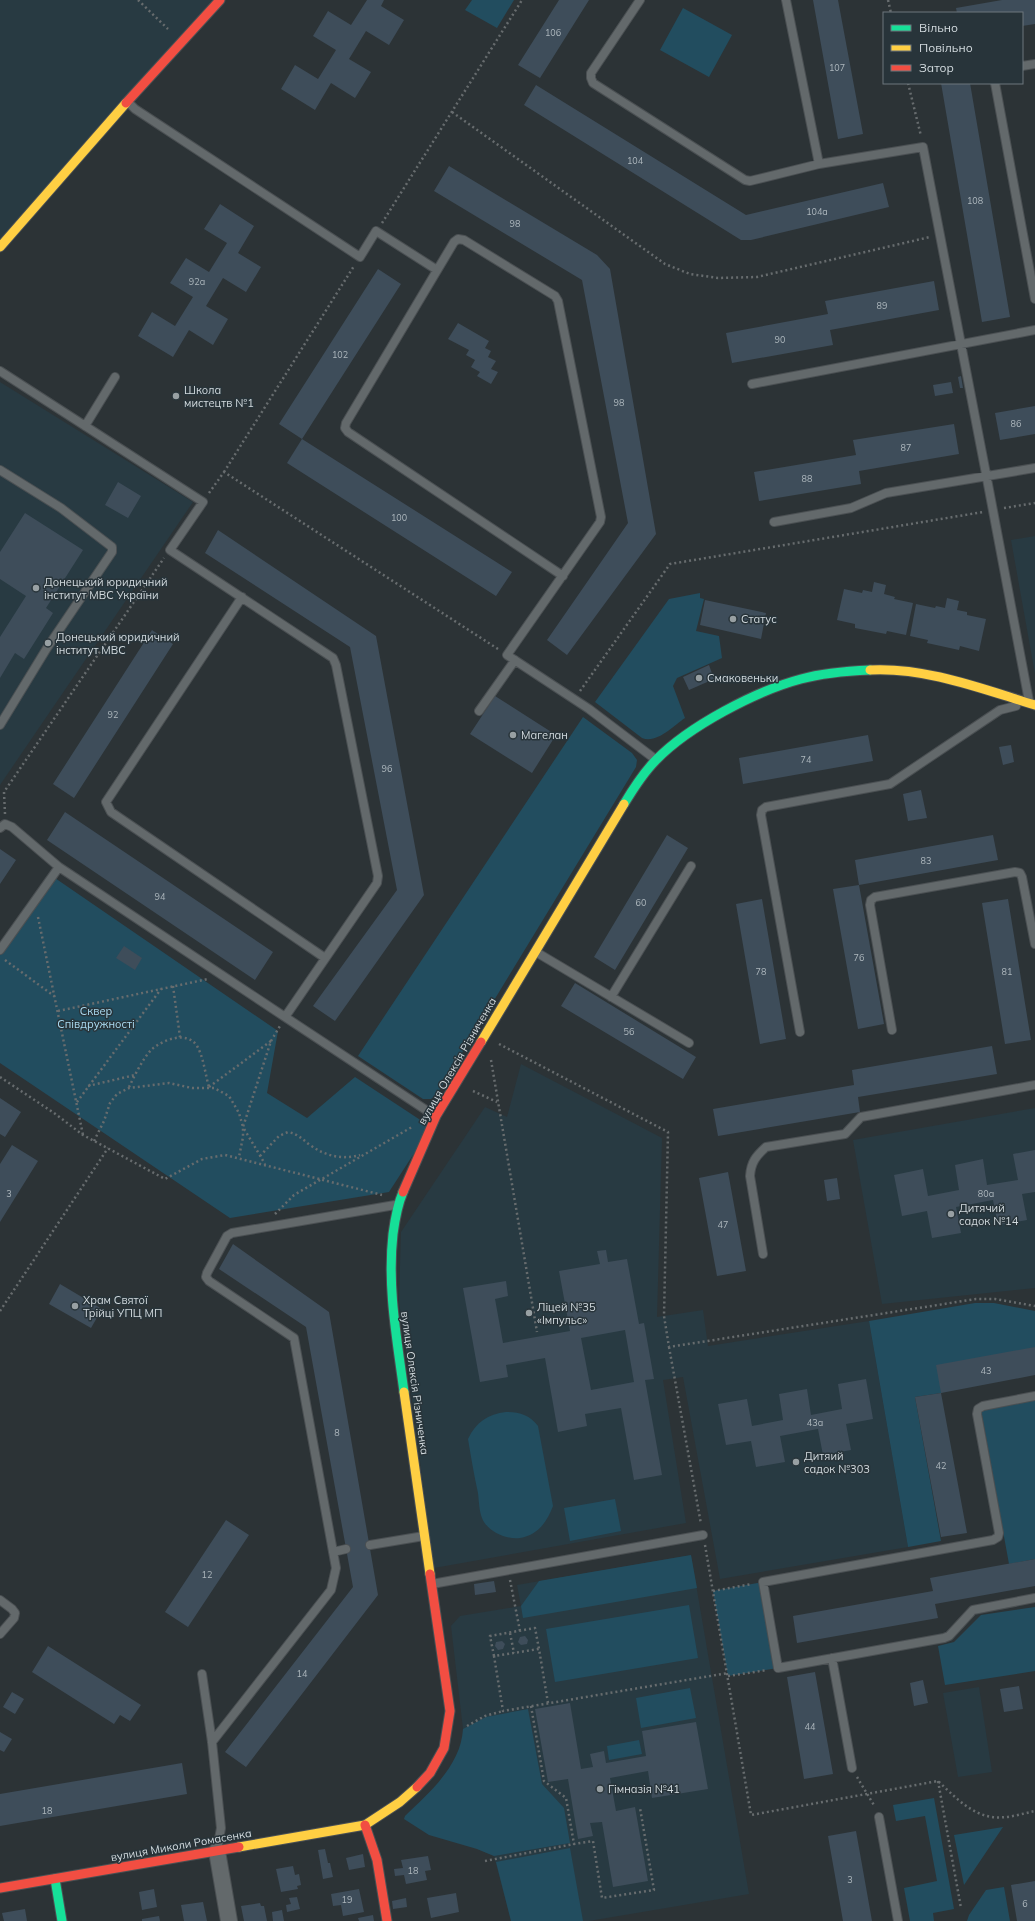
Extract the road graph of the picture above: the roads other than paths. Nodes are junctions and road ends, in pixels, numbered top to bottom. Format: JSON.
{"nodes":[{"id":1,"x":220,"y":0,"type":"edge"},
{"id":2,"x":640,"y":0,"type":"edge"},
{"id":3,"x":786,"y":0,"type":"edge"},
{"id":4,"x":1035,"y":64,"type":"edge"},
{"id":5,"x":1023,"y":66,"type":"edge"},
{"id":6,"x":995,"y":84,"type":"edge"},
{"id":7,"x":128,"y":102,"type":"junction"},
{"id":8,"x":819,"y":164,"type":"junction"},
{"id":9,"x":0,"y":247,"type":"edge"},
{"id":10,"x":437,"y":270,"type":"junction"},
{"id":11,"x":1035,"y":299,"type":"edge"},
{"id":12,"x":1035,"y":330,"type":"edge"},
{"id":13,"x":961,"y":345,"type":"junction"},
{"id":14,"x":0,"y":371,"type":"edge"},
{"id":15,"x":115,"y":377,"type":"dead end"},
{"id":16,"x":752,"y":384,"type":"dead end"},
{"id":17,"x":85,"y":426,"type":"junction"},
{"id":18,"x":1035,"y":468,"type":"edge"},
{"id":19,"x":0,"y":470,"type":"edge"},
{"id":20,"x":987,"y":476,"type":"junction"},
{"id":21,"x":774,"y":522,"type":"dead end"},
{"id":22,"x":563,"y":576,"type":"junction"},
{"id":23,"x":242,"y":597,"type":"junction"},
{"id":24,"x":515,"y":660,"type":"junction"},
{"id":25,"x":1032,"y":704,"type":"edge"},
{"id":26,"x":479,"y":712,"type":"dead end"},
{"id":27,"x":0,"y":725,"type":"edge"},
{"id":28,"x":656,"y":760,"type":"junction"},
{"id":29,"x":3,"y":826,"type":"edge"},
{"id":30,"x":691,"y":866,"type":"dead end"},
{"id":31,"x":59,"y":867,"type":"junction"},
{"id":32,"x":1032,"y":910,"type":"edge"},
{"id":33,"x":1035,"y":944,"type":"edge"},
{"id":34,"x":0,"y":950,"type":"edge"},
{"id":35,"x":535,"y":952,"type":"junction"},
{"id":36,"x":325,"y":958,"type":"junction"},
{"id":37,"x":611,"y":997,"type":"junction"},
{"id":38,"x":285,"y":1017,"type":"junction"},
{"id":39,"x":892,"y":1030,"type":"dead end"},
{"id":40,"x":800,"y":1032,"type":"dead end"},
{"id":41,"x":689,"y":1043,"type":"dead end"},
{"id":42,"x":1035,"y":1085,"type":"edge"},
{"id":43,"x":433,"y":1114,"type":"junction"},
{"id":44,"x":397,"y":1205,"type":"junction"},
{"id":45,"x":763,"y":1254,"type":"dead end"},
{"id":46,"x":1035,"y":1396,"type":"edge"},
{"id":47,"x":703,"y":1535,"type":"road end"},
{"id":48,"x":424,"y":1536,"type":"junction"},
{"id":49,"x":370,"y":1545,"type":"dead end"},
{"id":50,"x":346,"y":1549,"type":"dead end"},
{"id":51,"x":332,"y":1552,"type":"junction"},
{"id":52,"x":431,"y":1585,"type":"junction"},
{"id":53,"x":1035,"y":1598,"type":"edge"},
{"id":54,"x":0,"y":1600,"type":"edge"},
{"id":55,"x":0,"y":1634,"type":"edge"},
{"id":56,"x":832,"y":1658,"type":"junction"},
{"id":57,"x":202,"y":1674,"type":"dead end"},
{"id":58,"x":212,"y":1742,"type":"junction"},
{"id":59,"x":852,"y":1768,"type":"road end"},
{"id":60,"x":879,"y":1817,"type":"road end"},
{"id":61,"x":365,"y":1825,"type":"junction"},
{"id":62,"x":217,"y":1851,"type":"junction"},
{"id":63,"x":55,"y":1879,"type":"junction"},
{"id":64,"x":0,"y":1888,"type":"edge"},
{"id":65,"x":62,"y":1921,"type":"edge"},
{"id":66,"x":229,"y":1921,"type":"edge"},
{"id":67,"x":387,"y":1921,"type":"edge"},
{"id":68,"x":898,"y":1921,"type":"edge"}],
"edges":[{"from":1,"to":7,"type":"street"},
{"from":2,"to":8,"type":"lane"},
{"from":3,"to":8,"type":"lane"},
{"from":4,"to":5,"type":"lane"},
{"from":6,"to":11,"type":"lane"},
{"from":7,"to":9,"type":"street"},
{"from":7,"to":10,"type":"lane"},
{"from":8,"to":13,"type":"lane"},
{"from":10,"to":22,"type":"lane"},
{"from":10,"to":22,"type":"lane"},
{"from":12,"to":13,"type":"lane"},
{"from":13,"to":16,"type":"lane"},
{"from":13,"to":20,"type":"lane"},
{"from":14,"to":17,"type":"lane"},
{"from":15,"to":17,"type":"lane"},
{"from":17,"to":23,"type":"lane"},
{"from":18,"to":20,"type":"lane"},
{"from":19,"to":27,"type":"lane"},
{"from":20,"to":21,"type":"lane"},
{"from":20,"to":25,"type":"lane"},
{"from":22,"to":24,"type":"lane"},
{"from":23,"to":36,"type":"lane"},
{"from":23,"to":36,"type":"lane"},
{"from":24,"to":26,"type":"lane"},
{"from":24,"to":28,"type":"lane"},
{"from":25,"to":28,"type":"street","name":"вулиця Олексія Різниченка"},
{"from":25,"to":40,"type":"lane"},
{"from":28,"to":35,"type":"street","name":"вулиця Олексія Різниченка"},
{"from":29,"to":31,"type":"lane"},
{"from":30,"to":37,"type":"lane"},
{"from":31,"to":34,"type":"lane"},
{"from":31,"to":38,"type":"lane"},
{"from":32,"to":33,"type":"lane"},
{"from":32,"to":39,"type":"lane"},
{"from":35,"to":37,"type":"lane"},
{"from":35,"to":43,"type":"street","name":"вулиця Олексія Різниченка"},
{"from":36,"to":38,"type":"lane"},
{"from":37,"to":41,"type":"lane"},
{"from":38,"to":43,"type":"lane"},
{"from":42,"to":45,"type":"lane"},
{"from":43,"to":44,"type":"street","name":"вулиця Олексія Різниченка"},
{"from":44,"to":48,"type":"street","name":"вулиця Олексія Різниченка"},
{"from":44,"to":51,"type":"lane"},
{"from":46,"to":56,"type":"lane"},
{"from":47,"to":52,"type":"lane"},
{"from":48,"to":49,"type":"lane"},
{"from":48,"to":52,"type":"street","name":"вулиця Олексія Різниченка"},
{"from":50,"to":51,"type":"lane"},
{"from":51,"to":58,"type":"lane"},
{"from":52,"to":61,"type":"street","name":"вулиця Олексія Різниченка"},
{"from":53,"to":56,"type":"lane"},
{"from":54,"to":55,"type":"lane"},
{"from":56,"to":59,"type":"lane"},
{"from":57,"to":58,"type":"lane"},
{"from":58,"to":62,"type":"lane"},
{"from":60,"to":68,"type":"lane"},
{"from":61,"to":62,"type":"street","name":"вулиця Миколи Ромасенка"},
{"from":61,"to":67,"type":"street"},
{"from":62,"to":63,"type":"street","name":"вулиця Миколи Ромасенка"},
{"from":62,"to":66,"type":"street"},
{"from":63,"to":64,"type":"street","name":"вулиця Миколи Ромасенка"},
{"from":63,"to":65,"type":"street"}]}
